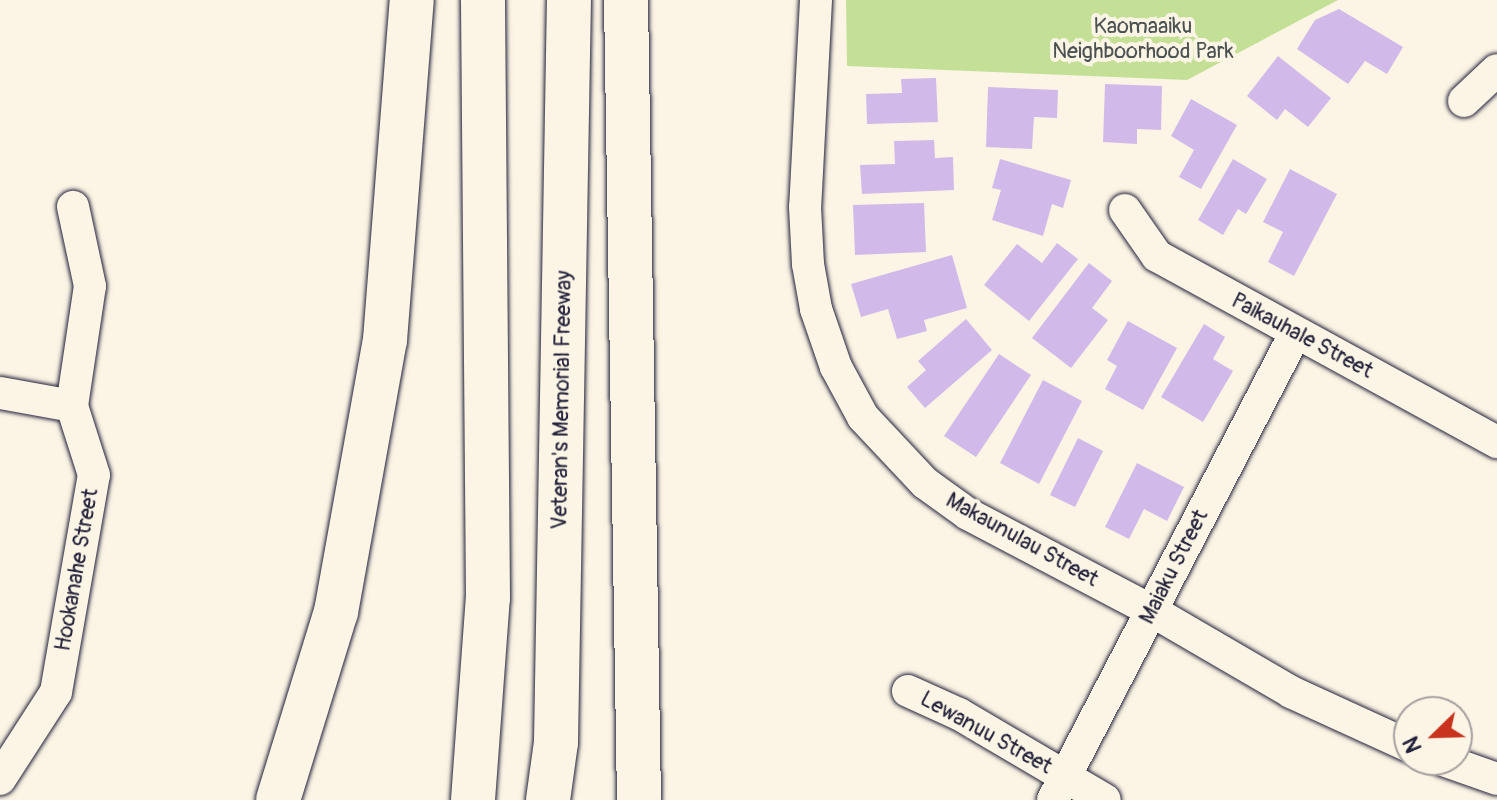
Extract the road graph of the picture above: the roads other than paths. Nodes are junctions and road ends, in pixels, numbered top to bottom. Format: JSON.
{"nodes":[{"id":1,"x":412,"y":0,"type":"edge"},
{"id":2,"x":483,"y":0,"type":"edge"},
{"id":3,"x":569,"y":0,"type":"edge"},
{"id":4,"x":626,"y":0,"type":"edge"},
{"id":5,"x":816,"y":0,"type":"edge"},
{"id":6,"x":1497,"y":70,"type":"edge"},
{"id":7,"x":1464,"y":101,"type":"dead end"},
{"id":8,"x":73,"y":207,"type":"dead end"},
{"id":9,"x":1125,"y":210,"type":"dead end"},
{"id":10,"x":1295,"y":334,"type":"junction"},
{"id":11,"x":0,"y":393,"type":"edge"},
{"id":12,"x":72,"y":406,"type":"junction"},
{"id":13,"x":1497,"y":442,"type":"edge"},
{"id":14,"x":1152,"y":611,"type":"junction"},
{"id":15,"x":908,"y":691,"type":"dead end"},
{"id":16,"x":1393,"y":739,"type":"edge"},
{"id":17,"x":1473,"y":771,"type":"edge"},
{"id":18,"x":0,"y":779,"type":"edge"},
{"id":19,"x":1497,"y":779,"type":"edge"},
{"id":20,"x":1059,"y":788,"type":"edge"},
{"id":21,"x":278,"y":800,"type":"edge"},
{"id":22,"x":473,"y":800,"type":"edge"},
{"id":23,"x":550,"y":800,"type":"edge"},
{"id":24,"x":639,"y":800,"type":"edge"},
{"id":25,"x":1105,"y":800,"type":"edge"}],
"edges":[{"from":1,"to":21,"type":"highway"},
{"from":2,"to":22,"type":"highway"},
{"from":3,"to":23,"type":"highway","name":"Veteran's Memorial Freeway"},
{"from":4,"to":24,"type":"highway"},
{"from":5,"to":14,"type":"street","name":"Makaunulau Street"},
{"from":6,"to":7,"type":"street"},
{"from":8,"to":12,"type":"street","name":"Hookanahe Street"},
{"from":9,"to":10,"type":"street","name":"Paikauhale Street"},
{"from":10,"to":13,"type":"street","name":"Paikauhale Street"},
{"from":10,"to":14,"type":"street","name":"Maiaku Street"},
{"from":11,"to":12,"type":"street"},
{"from":12,"to":18,"type":"street","name":"Hookanahe Street"},
{"from":14,"to":16,"type":"street","name":"Makaunulau Street"},
{"from":14,"to":20,"type":"street","name":"Maiaku Street"},
{"from":15,"to":20,"type":"street","name":"Lewanuu Street"},
{"from":17,"to":19,"type":"street"},
{"from":20,"to":25,"type":"street","name":"Lewanuu Street"}]}
